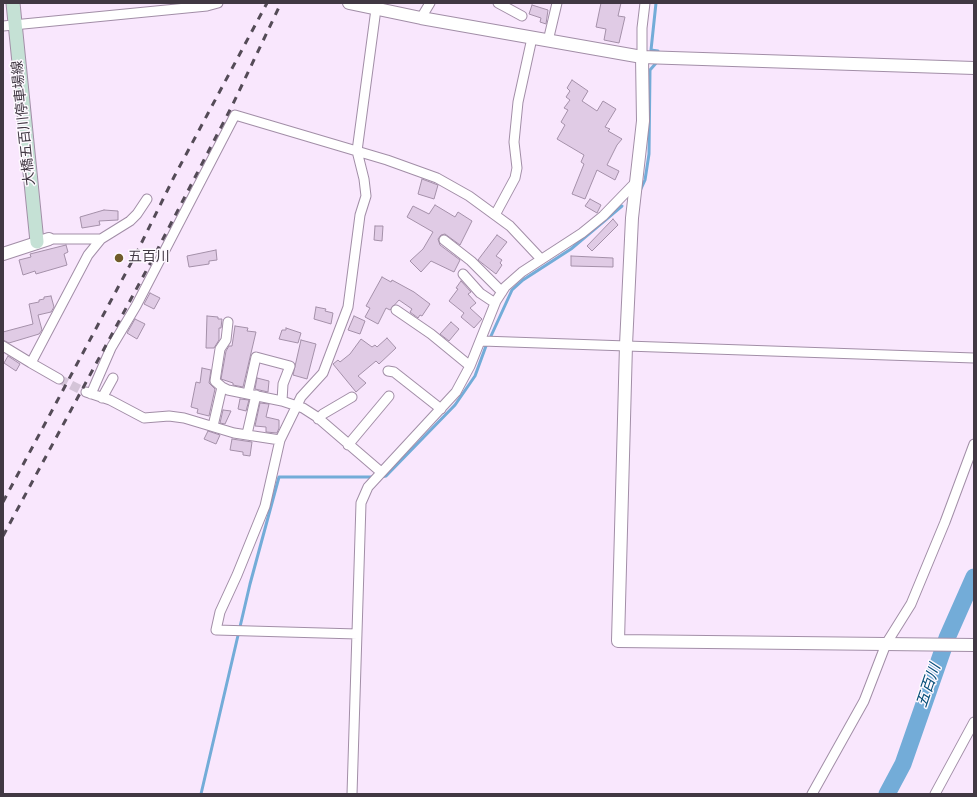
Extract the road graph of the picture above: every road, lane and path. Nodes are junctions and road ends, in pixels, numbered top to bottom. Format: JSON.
{"nodes":[{"id":1,"x":13,"y":3,"type":"edge"},
{"id":2,"x":218,"y":3,"type":"edge"},
{"id":3,"x":349,"y":3,"type":"edge"},
{"id":4,"x":430,"y":3,"type":"edge"},
{"id":5,"x":498,"y":3,"type":"edge"},
{"id":6,"x":557,"y":3,"type":"edge"},
{"id":7,"x":645,"y":3,"type":"edge"},
{"id":8,"x":376,"y":9,"type":"junction"},
{"id":9,"x":522,"y":16,"type":"dead end"},
{"id":10,"x":421,"y":18,"type":"junction"},
{"id":11,"x":9,"y":25,"type":"edge"},
{"id":12,"x":532,"y":38,"type":"junction"},
{"id":13,"x":548,"y":41,"type":"junction"},
{"id":14,"x":642,"y":57,"type":"junction"},
{"id":15,"x":974,"y":68,"type":"edge"},
{"id":16,"x":357,"y":151,"type":"junction"},
{"id":17,"x":635,"y":183,"type":"junction"},
{"id":18,"x":146,"y":199,"type":"dead end"},
{"id":19,"x":495,"y":215,"type":"junction"},
{"id":20,"x":101,"y":239,"type":"junction"},
{"id":21,"x":444,"y":240,"type":"dead end"},
{"id":22,"x":43,"y":241,"type":"junction"},
{"id":23,"x":3,"y":254,"type":"edge"},
{"id":24,"x":542,"y":259,"type":"junction"},
{"id":25,"x":463,"y":274,"type":"dead end"},
{"id":26,"x":502,"y":292,"type":"junction"},
{"id":27,"x":496,"y":304,"type":"junction"},
{"id":28,"x":396,"y":310,"type":"dead end"},
{"id":29,"x":228,"y":322,"type":"dead end"},
{"id":30,"x":482,"y":341,"type":"junction"},
{"id":31,"x":626,"y":345,"type":"junction"},
{"id":32,"x":3,"y":346,"type":"edge"},
{"id":33,"x":974,"y":358,"type":"edge"},
{"id":34,"x":31,"y":363,"type":"junction"},
{"id":35,"x":470,"y":366,"type":"junction"},
{"id":36,"x":388,"y":371,"type":"dead end"},
{"id":37,"x":113,"y":378,"type":"dead end"},
{"id":38,"x":59,"y":379,"type":"tunnel mouth"},
{"id":39,"x":222,"y":387,"type":"junction"},
{"id":40,"x":252,"y":394,"type":"junction"},
{"id":41,"x":389,"y":396,"type":"dead end"},
{"id":42,"x":352,"y":397,"type":"dead end"},
{"id":43,"x":102,"y":398,"type":"junction"},
{"id":44,"x":282,"y":401,"type":"junction"},
{"id":45,"x":297,"y":406,"type":"junction"},
{"id":46,"x":441,"y":409,"type":"junction"},
{"id":47,"x":318,"y":419,"type":"junction"},
{"id":48,"x":213,"y":426,"type":"junction"},
{"id":49,"x":247,"y":434,"type":"junction"},
{"id":50,"x":280,"y":440,"type":"junction"},
{"id":51,"x":348,"y":444,"type":"junction"},
{"id":52,"x":974,"y":444,"type":"edge"},
{"id":53,"x":379,"y":473,"type":"junction"},
{"id":54,"x":357,"y":634,"type":"junction"},
{"id":55,"x":890,"y":644,"type":"junction"},
{"id":56,"x":974,"y":645,"type":"edge"},
{"id":57,"x":974,"y":722,"type":"edge"},
{"id":58,"x":352,"y":794,"type":"edge"},
{"id":59,"x":812,"y":794,"type":"edge"},
{"id":60,"x":935,"y":794,"type":"edge"}],
"edges":[{"from":1,"to":11,"type":"main road","name":"大橋五百川停車場線"},
{"from":2,"to":11,"type":"street"},
{"from":3,"to":8,"type":"street"},
{"from":4,"to":10,"type":"street"},
{"from":5,"to":9,"type":"street"},
{"from":6,"to":13,"type":"street"},
{"from":7,"to":14,"type":"street"},
{"from":8,"to":10,"type":"street"},
{"from":8,"to":16,"type":"street"},
{"from":10,"to":12,"type":"street"},
{"from":11,"to":22,"type":"main road","name":"大橋五百川停車場線"},
{"from":12,"to":13,"type":"street"},
{"from":12,"to":19,"type":"street"},
{"from":13,"to":14,"type":"street"},
{"from":14,"to":15,"type":"street"},
{"from":14,"to":17,"type":"street"},
{"from":16,"to":19,"type":"street"},
{"from":16,"to":43,"type":"street"},
{"from":16,"to":45,"type":"street"},
{"from":17,"to":24,"type":"street"},
{"from":17,"to":31,"type":"street"},
{"from":18,"to":20,"type":"street"},
{"from":19,"to":24,"type":"street"},
{"from":20,"to":22,"type":"street"},
{"from":20,"to":34,"type":"street"},
{"from":21,"to":26,"type":"street"},
{"from":22,"to":23,"type":"street"},
{"from":24,"to":26,"type":"street"},
{"from":25,"to":27,"type":"street"},
{"from":26,"to":27,"type":"street"},
{"from":27,"to":30,"type":"street"},
{"from":28,"to":35,"type":"street"},
{"from":29,"to":39,"type":"street"},
{"from":30,"to":31,"type":"street"},
{"from":30,"to":35,"type":"street"},
{"from":31,"to":33,"type":"street"},
{"from":31,"to":55,"type":"street"},
{"from":32,"to":34,"type":"street"},
{"from":34,"to":38,"type":"street"},
{"from":35,"to":46,"type":"street"},
{"from":36,"to":46,"type":"street"},
{"from":37,"to":43,"type":"street"},
{"from":39,"to":40,"type":"street"},
{"from":39,"to":48,"type":"street"},
{"from":40,"to":44,"type":"street"},
{"from":40,"to":44,"type":"street"},
{"from":40,"to":49,"type":"street"},
{"from":41,"to":51,"type":"street"},
{"from":42,"to":47,"type":"street"},
{"from":43,"to":48,"type":"street"},
{"from":44,"to":45,"type":"street"},
{"from":45,"to":47,"type":"street"},
{"from":45,"to":50,"type":"street"},
{"from":46,"to":53,"type":"street"},
{"from":47,"to":51,"type":"street"},
{"from":48,"to":49,"type":"street"},
{"from":49,"to":50,"type":"street"},
{"from":50,"to":54,"type":"street"},
{"from":51,"to":53,"type":"street"},
{"from":52,"to":55,"type":"street"},
{"from":53,"to":54,"type":"street"},
{"from":54,"to":58,"type":"street"},
{"from":55,"to":56,"type":"street"},
{"from":55,"to":59,"type":"street"},
{"from":57,"to":60,"type":"street"}]}
